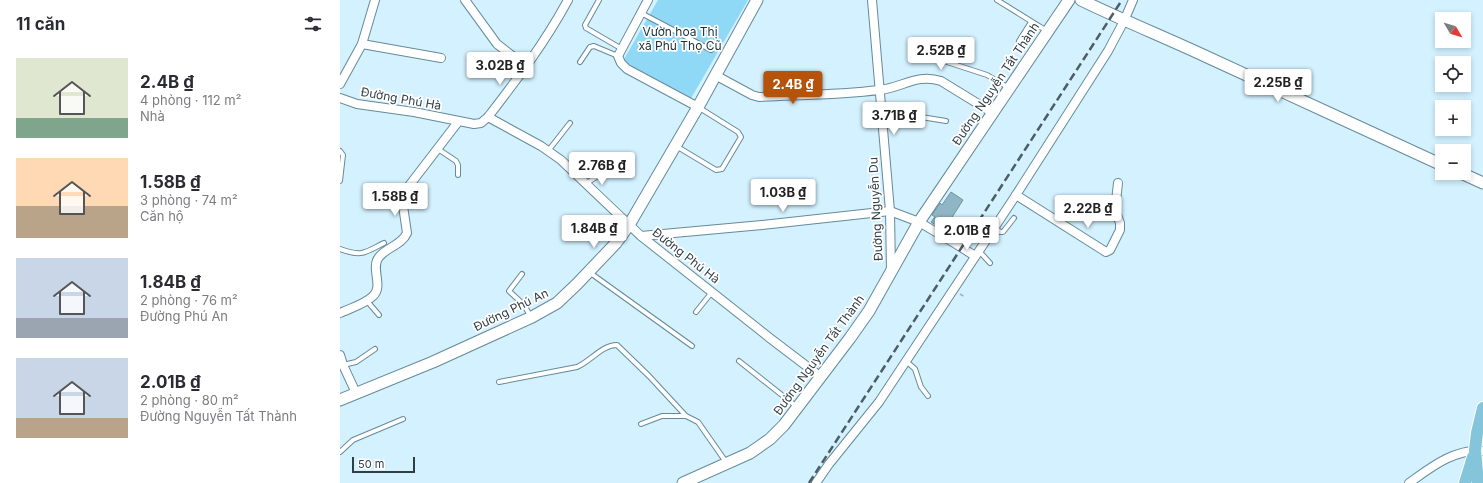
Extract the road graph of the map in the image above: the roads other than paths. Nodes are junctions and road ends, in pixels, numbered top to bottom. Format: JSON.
{"nodes":[{"id":1,"x":375,"y":0,"type":"edge"},
{"id":2,"x":465,"y":0,"type":"edge"},
{"id":3,"x":568,"y":0,"type":"edge"},
{"id":4,"x":599,"y":0,"type":"edge"},
{"id":5,"x":648,"y":0,"type":"edge"},
{"id":6,"x":757,"y":0,"type":"edge"},
{"id":7,"x":872,"y":0,"type":"edge"},
{"id":8,"x":997,"y":0,"type":"edge"},
{"id":9,"x":1069,"y":0,"type":"edge"},
{"id":10,"x":1081,"y":0,"type":"edge"},
{"id":11,"x":1133,"y":0,"type":"edge"},
{"id":12,"x":641,"y":13,"type":"junction"},
{"id":13,"x":1124,"y":21,"type":"junction"},
{"id":14,"x":1031,"y":22,"type":"junction"},
{"id":15,"x":1047,"y":32,"type":"junction"},
{"id":16,"x":1019,"y":41,"type":"dead end"},
{"id":17,"x":362,"y":44,"type":"junction"},
{"id":18,"x":622,"y":49,"type":"junction"},
{"id":19,"x":711,"y":50,"type":"dead end"},
{"id":20,"x":618,"y":56,"type":"junction"},
{"id":21,"x":441,"y":58,"type":"dead end"},
{"id":22,"x":941,"y":60,"type":"dead end"},
{"id":23,"x":580,"y":62,"type":"dead end"},
{"id":24,"x":527,"y":67,"type":"junction"},
{"id":25,"x":715,"y":75,"type":"junction"},
{"id":26,"x":340,"y":84,"type":"edge"},
{"id":27,"x":1009,"y":88,"type":"junction"},
{"id":28,"x":880,"y":90,"type":"junction"},
{"id":29,"x":340,"y":98,"type":"edge"},
{"id":30,"x":698,"y":107,"type":"junction"},
{"id":31,"x":993,"y":112,"type":"junction"},
{"id":32,"x":488,"y":117,"type":"junction"},
{"id":33,"x":882,"y":118,"type":"junction"},
{"id":34,"x":946,"y":121,"type":"dead end"},
{"id":35,"x":458,"y":122,"type":"junction"},
{"id":36,"x":570,"y":123,"type":"dead end"},
{"id":37,"x":676,"y":146,"type":"junction"},
{"id":38,"x":438,"y":148,"type":"junction"},
{"id":39,"x":340,"y":151,"type":"edge"},
{"id":40,"x":548,"y":151,"type":"junction"},
{"id":41,"x":615,"y":158,"type":"dead end"},
{"id":42,"x":1435,"y":162,"type":"edge"},
{"id":43,"x":458,"y":176,"type":"dead end"},
{"id":44,"x":1471,"y":178,"type":"edge"},
{"id":45,"x":340,"y":181,"type":"edge"},
{"id":46,"x":1118,"y":183,"type":"dead end"},
{"id":47,"x":1483,"y":183,"type":"edge"},
{"id":48,"x":585,"y":184,"type":"junction"},
{"id":49,"x":1016,"y":195,"type":"junction"},
{"id":50,"x":890,"y":211,"type":"junction"},
{"id":51,"x":1014,"y":218,"type":"dead end"},
{"id":52,"x":919,"y":222,"type":"junction"},
{"id":53,"x":629,"y":225,"type":"junction"},
{"id":54,"x":994,"y":227,"type":"junction"},
{"id":55,"x":641,"y":236,"type":"junction"},
{"id":56,"x":384,"y":243,"type":"dead end"},
{"id":57,"x":340,"y":249,"type":"edge"},
{"id":58,"x":977,"y":253,"type":"junction"},
{"id":59,"x":990,"y":263,"type":"dead end"},
{"id":60,"x":589,"y":272,"type":"junction"},
{"id":61,"x":891,"y":273,"type":"junction"},
{"id":62,"x":522,"y":274,"type":"dead end"},
{"id":63,"x":712,"y":292,"type":"junction"},
{"id":64,"x":367,"y":300,"type":"junction"},
{"id":65,"x":696,"y":312,"type":"dead end"},
{"id":66,"x":340,"y":313,"type":"edge"},
{"id":67,"x":379,"y":315,"type":"dead end"},
{"id":68,"x":532,"y":317,"type":"junction"},
{"id":69,"x":692,"y":346,"type":"dead end"},
{"id":70,"x":375,"y":349,"type":"dead end"},
{"id":71,"x":340,"y":355,"type":"edge"},
{"id":72,"x":739,"y":361,"type":"dead end"},
{"id":73,"x":906,"y":361,"type":"junction"},
{"id":74,"x":342,"y":365,"type":"junction"},
{"id":75,"x":821,"y":377,"type":"junction"},
{"id":76,"x":499,"y":382,"type":"dead end"},
{"id":77,"x":356,"y":393,"type":"junction"},
{"id":78,"x":928,"y":396,"type":"dead end"},
{"id":79,"x":340,"y":400,"type":"edge"},
{"id":80,"x":797,"y":407,"type":"junction"},
{"id":81,"x":1483,"y":408,"type":"edge"},
{"id":82,"x":686,"y":416,"type":"junction"},
{"id":83,"x":403,"y":419,"type":"dead end"},
{"id":84,"x":641,"y":424,"type":"dead end"},
{"id":85,"x":1479,"y":451,"type":"edge"},
{"id":86,"x":340,"y":452,"type":"edge"},
{"id":87,"x":727,"y":464,"type":"junction"},
{"id":88,"x":683,"y":483,"type":"edge"},
{"id":89,"x":816,"y":483,"type":"edge"},
{"id":90,"x":1409,"y":483,"type":"edge"},
{"id":91,"x":1464,"y":483,"type":"edge"},
{"id":92,"x":1478,"y":483,"type":"edge"}],
"edges":[{"from":1,"to":17,"type":"street"},
{"from":2,"to":24,"type":"street"},
{"from":3,"to":24,"type":"street"},
{"from":4,"to":18,"type":"lane"},
{"from":5,"to":12,"type":"street"},
{"from":6,"to":25,"type":"street","name":"Đường Phú An"},
{"from":7,"to":28,"type":"street","name":"Đường Nguyễn Du"},
{"from":8,"to":14,"type":"lane"},
{"from":9,"to":15,"type":"street","name":"Đường Nguyễn Tất Thành"},
{"from":10,"to":13,"type":"street"},
{"from":11,"to":13,"type":"street"},
{"from":12,"to":18,"type":"street"},
{"from":12,"to":19,"type":"lane"},
{"from":13,"to":42,"type":"street"},
{"from":13,"to":49,"type":"street"},
{"from":14,"to":15,"type":"lane"},
{"from":14,"to":16,"type":"lane"},
{"from":15,"to":27,"type":"street","name":"Đường Nguyễn Tất Thành"},
{"from":17,"to":21,"type":"street"},
{"from":17,"to":26,"type":"street"},
{"from":18,"to":20,"type":"street"},
{"from":20,"to":23,"type":"lane"},
{"from":20,"to":30,"type":"street"},
{"from":22,"to":27,"type":"lane"},
{"from":24,"to":32,"type":"street"},
{"from":25,"to":28,"type":"street"},
{"from":25,"to":30,"type":"street","name":"Đường Phú An"},
{"from":27,"to":31,"type":"street","name":"Đường Nguyễn Tất Thành"},
{"from":28,"to":31,"type":"street"},
{"from":28,"to":33,"type":"street","name":"Đường Nguyễn Du"},
{"from":29,"to":35,"type":"street","name":"Đường Phú Hà"},
{"from":30,"to":37,"type":"street","name":"Đường Phú An"},
{"from":30,"to":37,"type":"lane"},
{"from":31,"to":52,"type":"street","name":"Đường Nguyễn Tất Thành"},
{"from":32,"to":35,"type":"street","name":"Đường Phú Hà"},
{"from":32,"to":40,"type":"street","name":"Đường Phú Hà"},
{"from":33,"to":34,"type":"lane"},
{"from":33,"to":50,"type":"street","name":"Đường Nguyễn Du"},
{"from":35,"to":38,"type":"street"},
{"from":36,"to":40,"type":"lane"},
{"from":37,"to":53,"type":"street","name":"Đường Phú An"},
{"from":38,"to":43,"type":"lane"},
{"from":38,"to":64,"type":"street"},
{"from":39,"to":45,"type":"lane"},
{"from":40,"to":48,"type":"street","name":"Đường Phú Hà"},
{"from":41,"to":48,"type":"lane"},
{"from":44,"to":47,"type":"street"},
{"from":46,"to":49,"type":"street"},
{"from":48,"to":53,"type":"street","name":"Đường Phú Hà"},
{"from":49,"to":54,"type":"street"},
{"from":50,"to":52,"type":"street"},
{"from":50,"to":55,"type":"street"},
{"from":50,"to":61,"type":"street","name":"Đường Nguyễn Du"},
{"from":51,"to":54,"type":"lane"},
{"from":52,"to":58,"type":"street"},
{"from":52,"to":61,"type":"street","name":"Đường Nguyễn Tất Thành"},
{"from":53,"to":55,"type":"street","name":"Đường Phú Hà"},
{"from":53,"to":60,"type":"street","name":"Đường Phú An"},
{"from":54,"to":58,"type":"street"},
{"from":55,"to":63,"type":"street","name":"Đường Phú Hà"},
{"from":56,"to":57,"type":"lane"},
{"from":58,"to":59,"type":"lane"},
{"from":58,"to":73,"type":"street"},
{"from":60,"to":68,"type":"street","name":"Đường Phú An"},
{"from":60,"to":69,"type":"lane"},
{"from":61,"to":75,"type":"street","name":"Đường Nguyễn Tất Thành"},
{"from":62,"to":68,"type":"lane"},
{"from":63,"to":65,"type":"lane"},
{"from":63,"to":75,"type":"street","name":"Đường Phú Hà"},
{"from":64,"to":66,"type":"street"},
{"from":64,"to":67,"type":"lane"},
{"from":68,"to":77,"type":"street","name":"Đường Phú An"},
{"from":70,"to":74,"type":"lane"},
{"from":71,"to":74,"type":"street"},
{"from":72,"to":80,"type":"lane"},
{"from":73,"to":78,"type":"lane"},
{"from":73,"to":89,"type":"street"},
{"from":74,"to":77,"type":"street"},
{"from":75,"to":80,"type":"street","name":"Đường Nguyễn Tất Thành"},
{"from":76,"to":82,"type":"lane"},
{"from":77,"to":79,"type":"street","name":"Đường Phú An"},
{"from":80,"to":87,"type":"street","name":"Đường Nguyễn Tất Thành"},
{"from":81,"to":85,"type":"main road"},
{"from":82,"to":84,"type":"lane"},
{"from":82,"to":87,"type":"lane"},
{"from":83,"to":86,"type":"lane"},
{"from":85,"to":90,"type":"street"},
{"from":85,"to":91,"type":"main road"},
{"from":85,"to":92,"type":"main road"},
{"from":87,"to":88,"type":"street","name":"Đường Nguyễn Tất Thành"}]}
